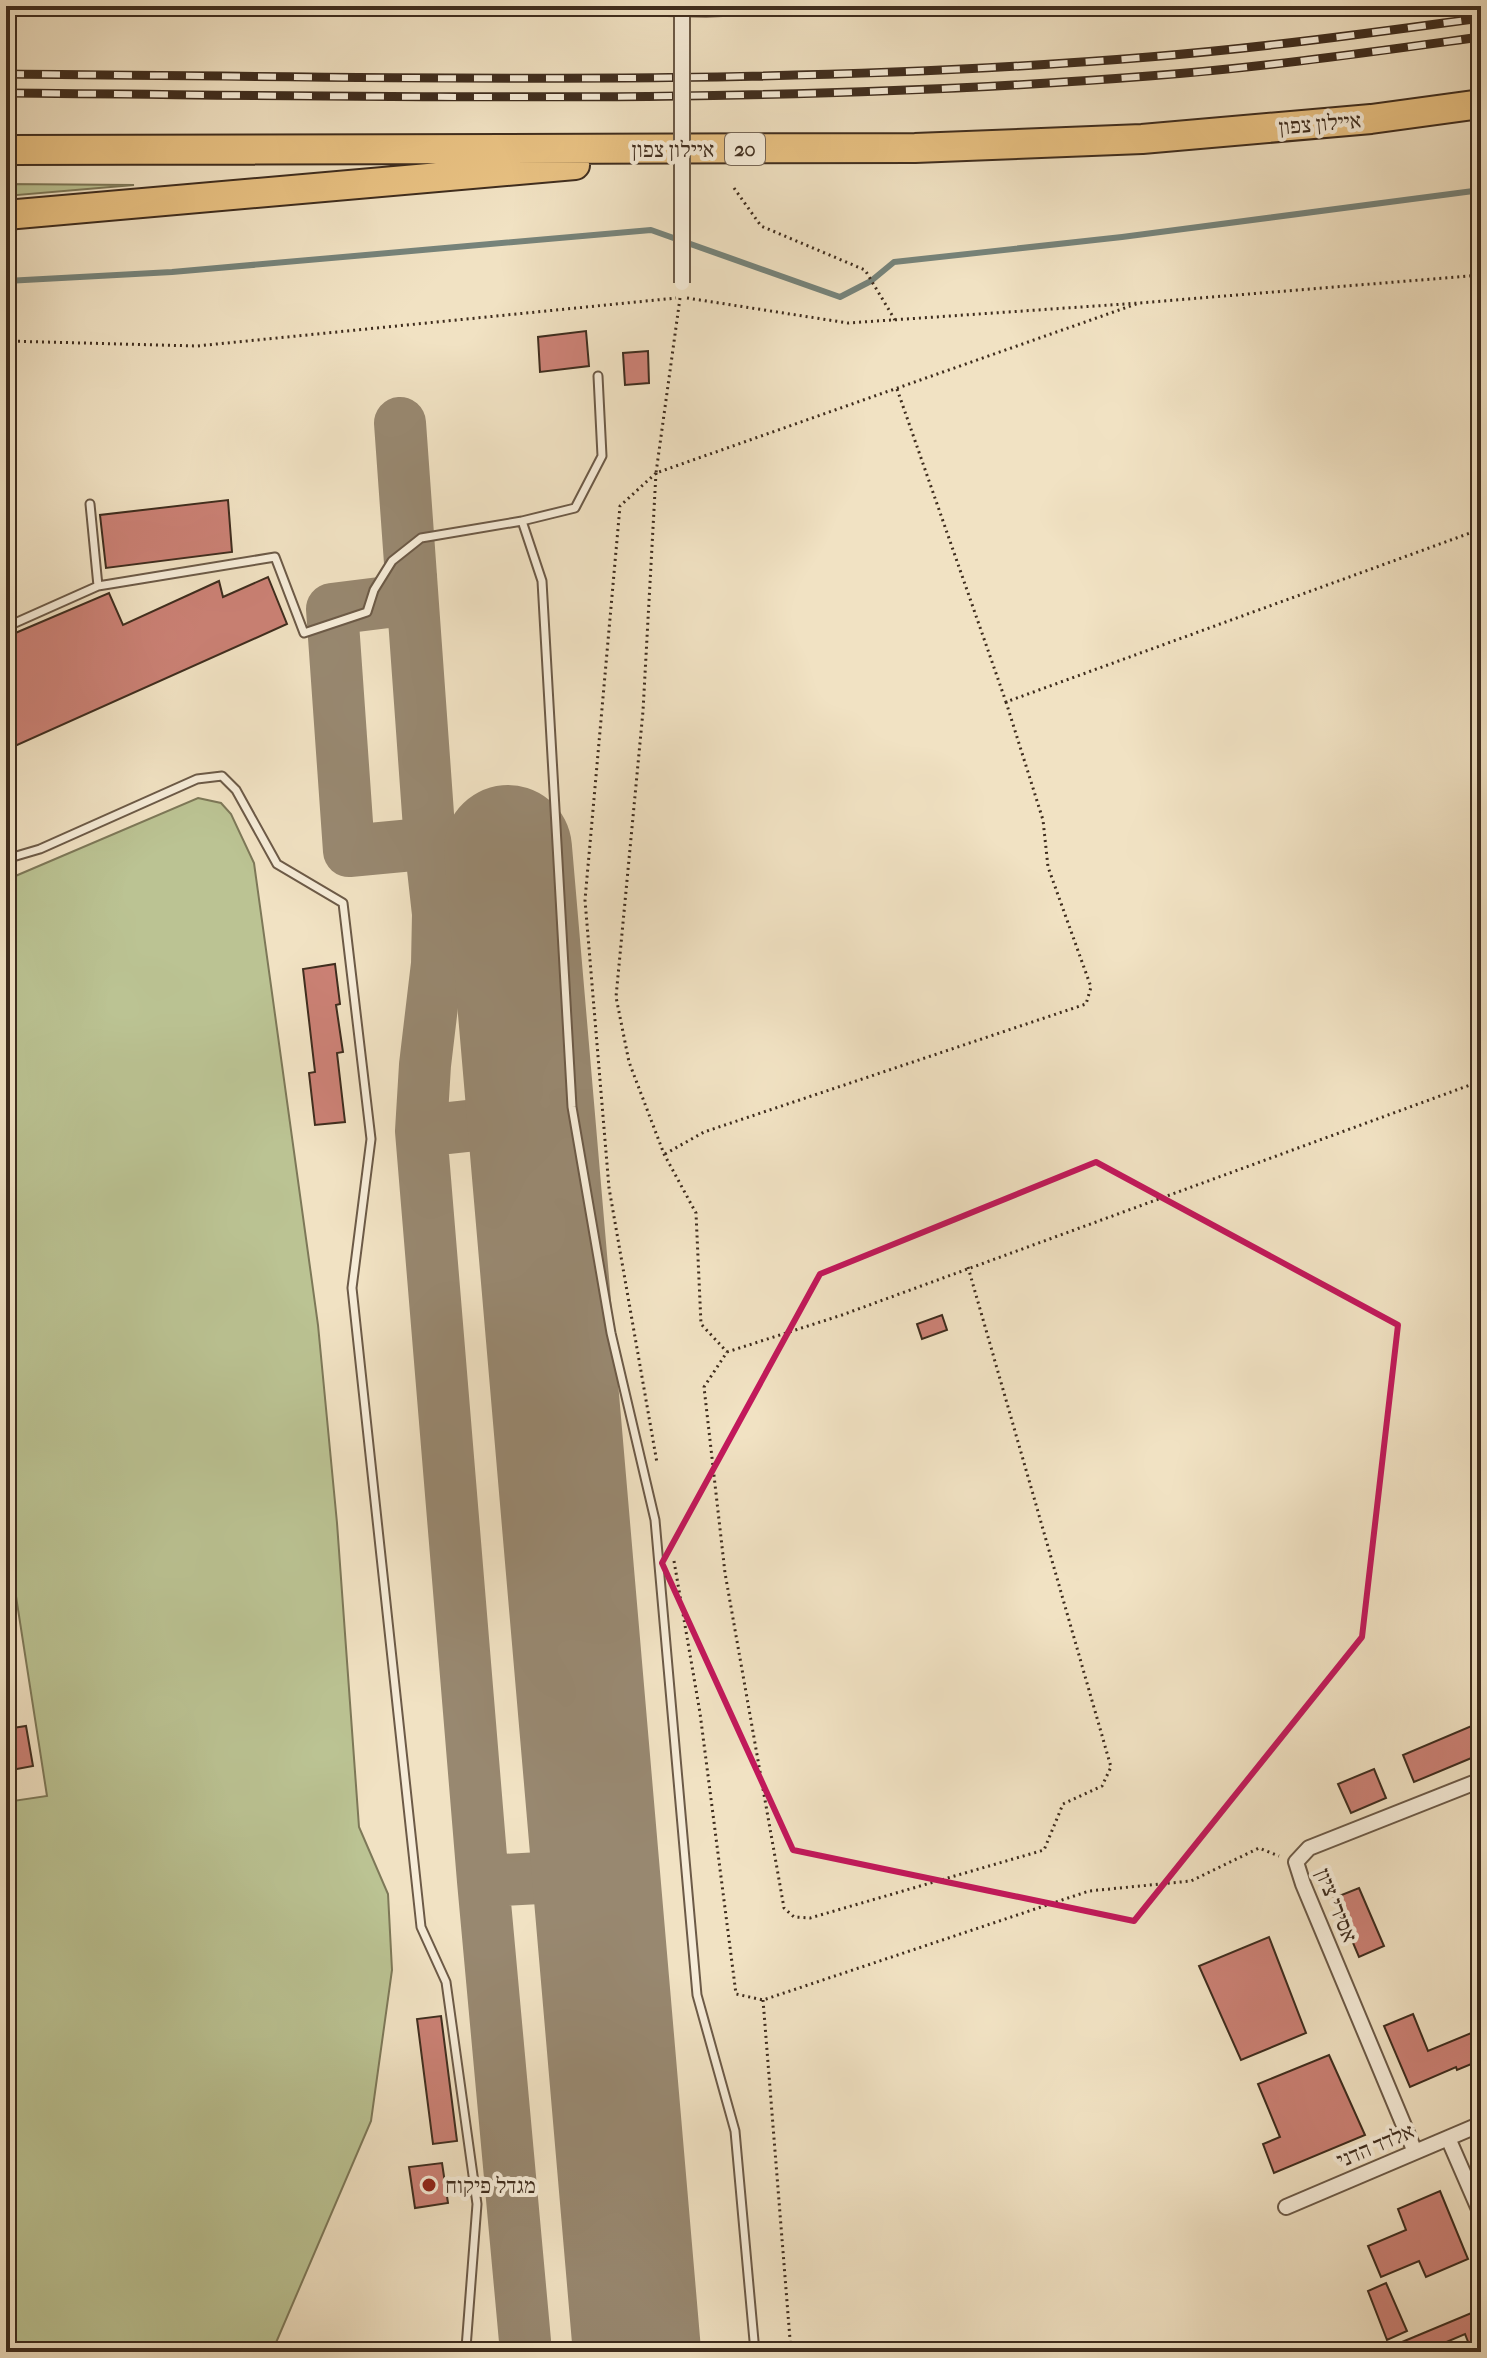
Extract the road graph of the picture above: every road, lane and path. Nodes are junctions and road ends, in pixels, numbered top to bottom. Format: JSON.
{"nodes":[{"id":1,"x":682,"y":6,"type":"edge"},
{"id":2,"x":1481,"y":104,"type":"edge"},
{"id":3,"x":768,"y":149,"type":"junction"},
{"id":4,"x":6,"y":150,"type":"edge"},
{"id":5,"x":734,"y":188,"type":"dead end"},
{"id":6,"x":6,"y":215,"type":"edge"},
{"id":7,"x":1481,"y":275,"type":"edge"},
{"id":8,"x":681,"y":290,"type":"junction"},
{"id":9,"x":1139,"y":303,"type":"junction"},
{"id":10,"x":895,"y":320,"type":"junction"},
{"id":11,"x":6,"y":341,"type":"edge"},
{"id":12,"x":598,"y":376,"type":"dead end"},
{"id":13,"x":897,"y":388,"type":"junction"},
{"id":14,"x":656,"y":473,"type":"junction"},
{"id":15,"x":90,"y":504,"type":"dead end"},
{"id":16,"x":522,"y":521,"type":"junction"},
{"id":17,"x":1481,"y":529,"type":"edge"},
{"id":18,"x":98,"y":586,"type":"junction"},
{"id":19,"x":6,"y":627,"type":"edge"},
{"id":20,"x":1006,"y":702,"type":"junction"},
{"id":21,"x":6,"y":859,"type":"edge"},
{"id":22,"x":1481,"y":1081,"type":"edge"},
{"id":23,"x":664,"y":1154,"type":"junction"},
{"id":24,"x":968,"y":1267,"type":"junction"},
{"id":25,"x":727,"y":1352,"type":"junction"},
{"id":26,"x":657,"y":1466,"type":"dead end"},
{"id":27,"x":673,"y":1559,"type":"dead end"},
{"id":28,"x":1481,"y":1780,"type":"edge"},
{"id":29,"x":1296,"y":1862,"type":"junction"},
{"id":30,"x":763,"y":2000,"type":"junction"},
{"id":31,"x":1481,"y":2124,"type":"edge"},
{"id":32,"x":1448,"y":2138,"type":"junction"},
{"id":33,"x":1415,"y":2152,"type":"junction"},
{"id":34,"x":1286,"y":2207,"type":"dead end"},
{"id":35,"x":1481,"y":2214,"type":"edge"},
{"id":36,"x":463,"y":2352,"type":"edge"},
{"id":37,"x":755,"y":2352,"type":"edge"},
{"id":38,"x":791,"y":2352,"type":"edge"}],
"edges":[{"from":1,"to":8,"type":"street","bridge":true},
{"from":2,"to":3,"type":"highway","name":"איילון צפון","number":"20"},
{"from":3,"to":4,"type":"highway","name":"איילון צפון","number":"20"},
{"from":3,"to":6,"type":"highway"},
{"from":5,"to":10,"type":"path"},
{"from":7,"to":9,"type":"path"},
{"from":8,"to":10,"type":"path"},
{"from":8,"to":11,"type":"path"},
{"from":8,"to":14,"type":"path"},
{"from":9,"to":10,"type":"path"},
{"from":9,"to":13,"type":"path"},
{"from":12,"to":16,"type":"lane"},
{"from":13,"to":14,"type":"path"},
{"from":13,"to":20,"type":"path"},
{"from":14,"to":23,"type":"path"},
{"from":14,"to":26,"type":"path"},
{"from":15,"to":18,"type":"lane"},
{"from":16,"to":18,"type":"lane"},
{"from":16,"to":37,"type":"lane"},
{"from":17,"to":20,"type":"path"},
{"from":18,"to":19,"type":"lane"},
{"from":20,"to":23,"type":"path"},
{"from":21,"to":36,"type":"lane"},
{"from":22,"to":24,"type":"path"},
{"from":23,"to":25,"type":"path"},
{"from":24,"to":25,"type":"path"},
{"from":24,"to":25,"type":"path"},
{"from":27,"to":30,"type":"path"},
{"from":28,"to":29,"type":"street","name":"אסירי ציון"},
{"from":29,"to":30,"type":"path"},
{"from":29,"to":33,"type":"street","name":"אסירי ציון"},
{"from":30,"to":38,"type":"path"},
{"from":31,"to":32,"type":"street","name":"אלדד הדני"},
{"from":32,"to":33,"type":"street","name":"אלדד הדני"},
{"from":32,"to":35,"type":"street"},
{"from":33,"to":34,"type":"street","name":"אלדד הדני"}]}
